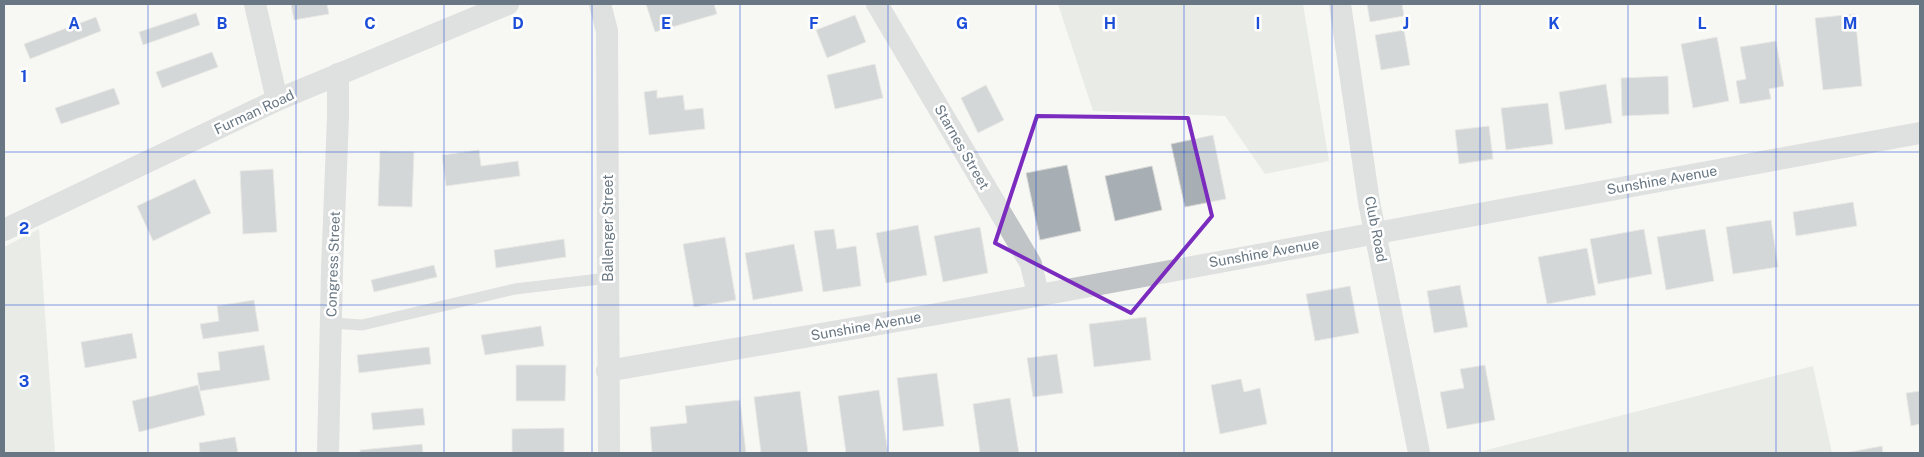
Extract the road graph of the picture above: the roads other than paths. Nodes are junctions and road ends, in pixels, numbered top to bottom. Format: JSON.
{"nodes":[{"id":1,"x":255,"y":4,"type":"edge"},
{"id":2,"x":508,"y":4,"type":"edge"},
{"id":3,"x":600,"y":4,"type":"edge"},
{"id":4,"x":877,"y":4,"type":"edge"},
{"id":5,"x":1340,"y":4,"type":"edge"},
{"id":6,"x":338,"y":74,"type":"junction"},
{"id":7,"x":277,"y":100,"type":"junction"},
{"id":8,"x":1920,"y":133,"type":"edge"},
{"id":9,"x":4,"y":230,"type":"edge"},
{"id":10,"x":1376,"y":233,"type":"junction"},
{"id":11,"x":608,"y":278,"type":"junction"},
{"id":12,"x":1038,"y":294,"type":"junction"},
{"id":13,"x":331,"y":323,"type":"junction"},
{"id":14,"x":607,"y":371,"type":"junction"},
{"id":15,"x":328,"y":453,"type":"edge"},
{"id":16,"x":609,"y":453,"type":"edge"},
{"id":17,"x":1419,"y":453,"type":"edge"}],
"edges":[{"from":1,"to":7,"type":"street"},
{"from":2,"to":6,"type":"street","name":"Furman Road"},
{"from":3,"to":11,"type":"street","name":"Ballenger Street"},
{"from":4,"to":12,"type":"street","name":"Starnes Street"},
{"from":5,"to":10,"type":"street","name":"Club Road"},
{"from":6,"to":7,"type":"street","name":"Furman Road"},
{"from":6,"to":13,"type":"street","name":"Congress Street"},
{"from":7,"to":9,"type":"street","name":"Furman Road"},
{"from":8,"to":10,"type":"street","name":"Sunshine Avenue"},
{"from":10,"to":12,"type":"street","name":"Sunshine Avenue"},
{"from":10,"to":17,"type":"street","name":"Club Road"},
{"from":11,"to":13,"type":"lane"},
{"from":11,"to":14,"type":"street","name":"Ballenger Street"},
{"from":12,"to":14,"type":"street","name":"Sunshine Avenue"},
{"from":13,"to":15,"type":"street","name":"Congress Street"},
{"from":14,"to":16,"type":"street","name":"Ballenger Street"}]}
